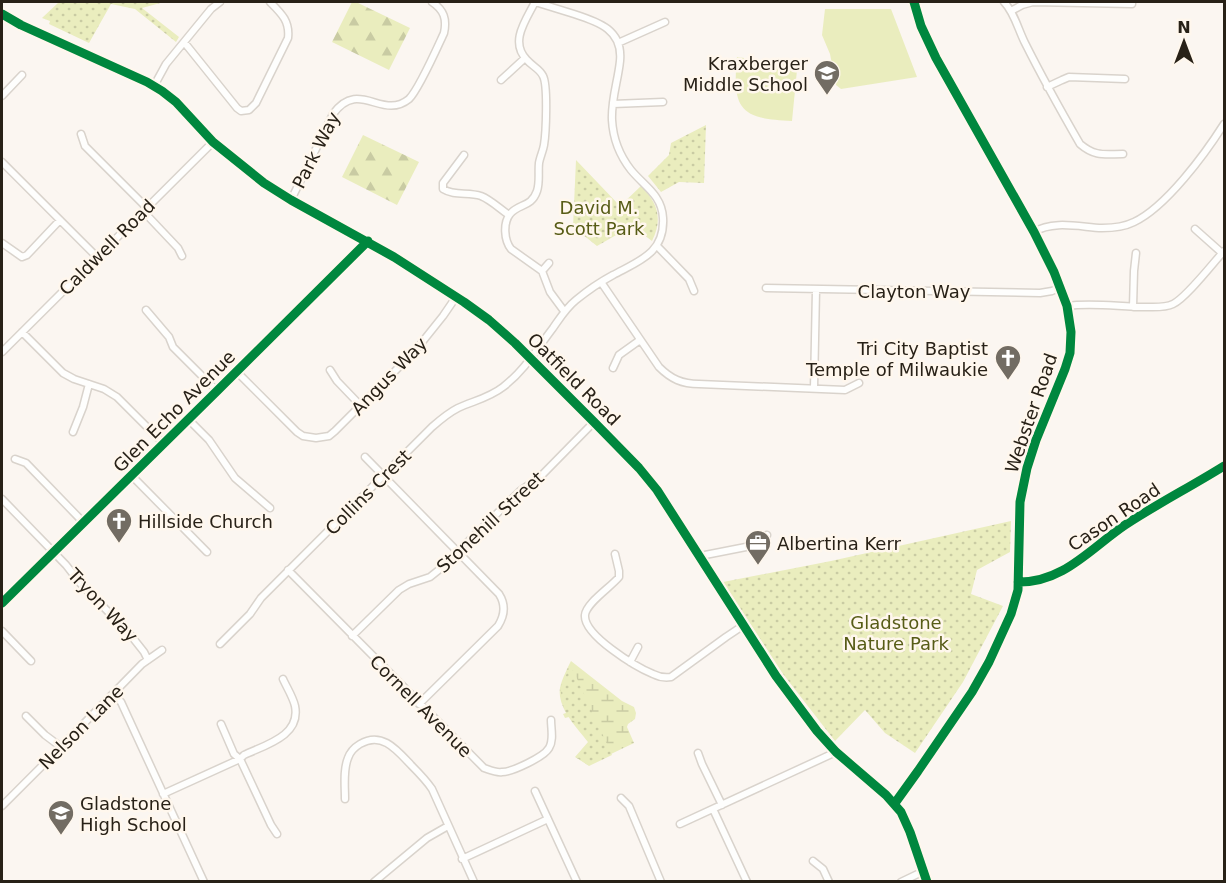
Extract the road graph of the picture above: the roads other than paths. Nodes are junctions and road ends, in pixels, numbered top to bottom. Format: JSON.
{"nodes":[{"id":1,"x":220,"y":2,"type":"edge"},
{"id":2,"x":270,"y":2,"type":"edge"},
{"id":3,"x":432,"y":2,"type":"edge"},
{"id":4,"x":535,"y":2,"type":"edge"},
{"id":5,"x":914,"y":2,"type":"edge"},
{"id":6,"x":1004,"y":2,"type":"edge"},
{"id":7,"x":1132,"y":2,"type":"edge"},
{"id":8,"x":1011,"y":11,"type":"junction"},
{"id":9,"x":2,"y":14,"type":"edge"},
{"id":10,"x":665,"y":22,"type":"dead end"},
{"id":11,"x":184,"y":42,"type":"junction"},
{"id":12,"x":618,"y":43,"type":"junction"},
{"id":13,"x":525,"y":58,"type":"junction"},
{"id":14,"x":22,"y":75,"type":"dead end"},
{"id":15,"x":1125,"y":79,"type":"dead end"},
{"id":16,"x":501,"y":80,"type":"dead end"},
{"id":17,"x":154,"y":86,"type":"junction"},
{"id":18,"x":1047,"y":87,"type":"junction"},
{"id":19,"x":2,"y":96,"type":"edge"},
{"id":20,"x":663,"y":102,"type":"dead end"},
{"id":21,"x":613,"y":104,"type":"junction"},
{"id":22,"x":1224,"y":124,"type":"edge"},
{"id":23,"x":81,"y":134,"type":"dead end"},
{"id":24,"x":213,"y":142,"type":"junction"},
{"id":25,"x":1123,"y":154,"type":"dead end"},
{"id":26,"x":464,"y":155,"type":"dead end"},
{"id":27,"x":2,"y":162,"type":"edge"},
{"id":28,"x":291,"y":200,"type":"junction"},
{"id":29,"x":145,"y":210,"type":"junction"},
{"id":30,"x":509,"y":215,"type":"junction"},
{"id":31,"x":60,"y":220,"type":"junction"},
{"id":32,"x":1195,"y":229,"type":"dead end"},
{"id":33,"x":1034,"y":232,"type":"junction"},
{"id":34,"x":368,"y":241,"type":"junction"},
{"id":35,"x":2,"y":243,"type":"edge"},
{"id":36,"x":657,"y":246,"type":"junction"},
{"id":37,"x":1223,"y":252,"type":"edge"},
{"id":38,"x":1136,"y":253,"type":"dead end"},
{"id":39,"x":182,"y":256,"type":"dead end"},
{"id":40,"x":97,"y":257,"type":"junction"},
{"id":41,"x":549,"y":263,"type":"dead end"},
{"id":42,"x":542,"y":271,"type":"junction"},
{"id":43,"x":601,"y":282,"type":"junction"},
{"id":44,"x":1060,"y":287,"type":"junction"},
{"id":45,"x":766,"y":288,"type":"dead end"},
{"id":46,"x":816,"y":290,"type":"junction"},
{"id":47,"x":694,"y":291,"type":"dead end"},
{"id":48,"x":456,"y":297,"type":"junction"},
{"id":49,"x":1067,"y":306,"type":"junction"},
{"id":50,"x":1133,"y":307,"type":"junction"},
{"id":51,"x":146,"y":310,"type":"dead end"},
{"id":52,"x":564,"y":311,"type":"junction"},
{"id":53,"x":22,"y":332,"type":"junction"},
{"id":54,"x":640,"y":340,"type":"junction"},
{"id":55,"x":2,"y":352,"type":"edge"},
{"id":56,"x":531,"y":358,"type":"junction"},
{"id":57,"x":613,"y":368,"type":"dead end"},
{"id":58,"x":330,"y":369,"type":"dead end"},
{"id":59,"x":237,"y":372,"type":"junction"},
{"id":60,"x":859,"y":383,"type":"dead end"},
{"id":61,"x":89,"y":384,"type":"junction"},
{"id":62,"x":814,"y":388,"type":"junction"},
{"id":63,"x":217,"y":391,"type":"junction"},
{"id":64,"x":361,"y":406,"type":"junction"},
{"id":65,"x":189,"y":420,"type":"junction"},
{"id":66,"x":594,"y":422,"type":"junction"},
{"id":67,"x":73,"y":432,"type":"dead end"},
{"id":68,"x":164,"y":444,"type":"junction"},
{"id":69,"x":365,"y":457,"type":"dead end"},
{"id":70,"x":15,"y":459,"type":"dead end"},
{"id":71,"x":1224,"y":466,"type":"edge"},
{"id":72,"x":132,"y":476,"type":"junction"},
{"id":73,"x":384,"y":477,"type":"junction"},
{"id":74,"x":2,"y":499,"type":"edge"},
{"id":75,"x":270,"y":508,"type":"dead end"},
{"id":76,"x":84,"y":523,"type":"junction"},
{"id":77,"x":766,"y":535,"type":"dead end"},
{"id":78,"x":54,"y":552,"type":"junction"},
{"id":79,"x":207,"y":552,"type":"dead end"},
{"id":80,"x":458,"y":552,"type":"junction"},
{"id":81,"x":615,"y":555,"type":"dead end"},
{"id":82,"x":700,"y":556,"type":"junction"},
{"id":83,"x":288,"y":570,"type":"junction"},
{"id":84,"x":1018,"y":582,"type":"junction"},
{"id":85,"x":4,"y":597,"type":"edge"},
{"id":86,"x":744,"y":626,"type":"junction"},
{"id":87,"x":2,"y":631,"type":"edge"},
{"id":88,"x":352,"y":636,"type":"junction"},
{"id":89,"x":220,"y":644,"type":"dead end"},
{"id":90,"x":638,"y":647,"type":"dead end"},
{"id":91,"x":162,"y":650,"type":"dead end"},
{"id":92,"x":148,"y":660,"type":"junction"},
{"id":93,"x":31,"y":661,"type":"dead end"},
{"id":94,"x":630,"y":662,"type":"junction"},
{"id":95,"x":284,"y":679,"type":"dead end"},
{"id":96,"x":112,"y":695,"type":"junction"},
{"id":97,"x":419,"y":704,"type":"junction"},
{"id":98,"x":26,"y":716,"type":"dead end"},
{"id":99,"x":551,"y":720,"type":"dead end"},
{"id":100,"x":221,"y":724,"type":"dead end"},
{"id":101,"x":61,"y":747,"type":"junction"},
{"id":102,"x":836,"y":752,"type":"junction"},
{"id":103,"x":698,"y":753,"type":"dead end"},
{"id":104,"x":240,"y":759,"type":"junction"},
{"id":105,"x":535,"y":791,"type":"dead end"},
{"id":106,"x":163,"y":794,"type":"junction"},
{"id":107,"x":621,"y":798,"type":"dead end"},
{"id":108,"x":345,"y":799,"type":"dead end"},
{"id":109,"x":895,"y":803,"type":"junction"},
{"id":110,"x":722,"y":805,"type":"junction"},
{"id":111,"x":2,"y":806,"type":"edge"},
{"id":112,"x":713,"y":808,"type":"junction"},
{"id":113,"x":548,"y":819,"type":"junction"},
{"id":114,"x":680,"y":824,"type":"dead end"},
{"id":115,"x":448,"y":826,"type":"junction"},
{"id":116,"x":277,"y":834,"type":"dead end"},
{"id":117,"x":462,"y":859,"type":"junction"},
{"id":118,"x":813,"y":861,"type":"dead end"},
{"id":119,"x":924,"y":871,"type":"junction"},
{"id":120,"x":576,"y":880,"type":"edge"},
{"id":121,"x":204,"y":882,"type":"edge"},
{"id":122,"x":374,"y":882,"type":"edge"},
{"id":123,"x":474,"y":882,"type":"edge"},
{"id":124,"x":567,"y":882,"type":"edge"},
{"id":125,"x":661,"y":882,"type":"edge"},
{"id":126,"x":747,"y":882,"type":"edge"},
{"id":127,"x":829,"y":882,"type":"edge"},
{"id":128,"x":901,"y":882,"type":"edge"},
{"id":129,"x":927,"y":882,"type":"edge"}],
"edges":[{"from":1,"to":11,"type":"street"},
{"from":2,"to":11,"type":"street"},
{"from":3,"to":28,"type":"street","name":"Park Way"},
{"from":4,"to":12,"type":"street"},
{"from":4,"to":13,"type":"street"},
{"from":5,"to":33,"type":"street","name":"Webster Road"},
{"from":6,"to":8,"type":"street"},
{"from":7,"to":8,"type":"street"},
{"from":8,"to":18,"type":"street"},
{"from":9,"to":17,"type":"street","name":"Oatfield Road"},
{"from":10,"to":12,"type":"street"},
{"from":11,"to":17,"type":"street"},
{"from":12,"to":21,"type":"street"},
{"from":13,"to":16,"type":"street"},
{"from":13,"to":30,"type":"street"},
{"from":14,"to":19,"type":"street"},
{"from":15,"to":18,"type":"street"},
{"from":17,"to":24,"type":"street","name":"Oatfield Road"},
{"from":18,"to":25,"type":"street"},
{"from":20,"to":21,"type":"street"},
{"from":21,"to":36,"type":"street"},
{"from":22,"to":33,"type":"street"},
{"from":23,"to":29,"type":"street"},
{"from":24,"to":28,"type":"street","name":"Oatfield Road"},
{"from":24,"to":29,"type":"street","name":"Caldwell Road"},
{"from":26,"to":30,"type":"street"},
{"from":27,"to":31,"type":"street"},
{"from":28,"to":34,"type":"street","name":"Oatfield Road"},
{"from":29,"to":39,"type":"street"},
{"from":29,"to":40,"type":"street","name":"Caldwell Road"},
{"from":30,"to":42,"type":"street"},
{"from":31,"to":35,"type":"street"},
{"from":31,"to":40,"type":"street"},
{"from":32,"to":37,"type":"street"},
{"from":33,"to":44,"type":"street","name":"Webster Road"},
{"from":34,"to":48,"type":"street","name":"Oatfield Road"},
{"from":34,"to":59,"type":"street","name":"Glen Echo Avenue"},
{"from":36,"to":43,"type":"street","name":"Collins Crest"},
{"from":36,"to":47,"type":"street"},
{"from":37,"to":50,"type":"street"},
{"from":38,"to":50,"type":"street"},
{"from":40,"to":53,"type":"street","name":"Caldwell Road"},
{"from":41,"to":42,"type":"street"},
{"from":42,"to":52,"type":"street"},
{"from":43,"to":52,"type":"street","name":"Collins Crest"},
{"from":43,"to":54,"type":"street"},
{"from":44,"to":46,"type":"street","name":"Clayton Way"},
{"from":44,"to":49,"type":"street","name":"Webster Road"},
{"from":45,"to":46,"type":"street","name":"Clayton Way"},
{"from":46,"to":62,"type":"street"},
{"from":48,"to":56,"type":"street","name":"Oatfield Road"},
{"from":48,"to":64,"type":"street","name":"Angus Way"},
{"from":49,"to":50,"type":"street"},
{"from":49,"to":84,"type":"street","name":"Webster Road"},
{"from":51,"to":63,"type":"street"},
{"from":52,"to":56,"type":"street","name":"Collins Crest"},
{"from":53,"to":55,"type":"street","name":"Caldwell Road"},
{"from":53,"to":61,"type":"street"},
{"from":54,"to":57,"type":"street"},
{"from":54,"to":62,"type":"street"},
{"from":56,"to":66,"type":"street","name":"Oatfield Road"},
{"from":56,"to":73,"type":"street","name":"Collins Crest"},
{"from":58,"to":64,"type":"street"},
{"from":59,"to":63,"type":"street","name":"Glen Echo Avenue"},
{"from":59,"to":64,"type":"street","name":"Angus Way"},
{"from":60,"to":62,"type":"street"},
{"from":61,"to":67,"type":"street"},
{"from":61,"to":68,"type":"street"},
{"from":63,"to":65,"type":"street","name":"Glen Echo Avenue"},
{"from":65,"to":68,"type":"street","name":"Glen Echo Avenue"},
{"from":65,"to":75,"type":"street"},
{"from":66,"to":80,"type":"street","name":"Stonehill Street"},
{"from":66,"to":82,"type":"street","name":"Oatfield Road"},
{"from":68,"to":72,"type":"street","name":"Glen Echo Avenue"},
{"from":69,"to":73,"type":"street"},
{"from":70,"to":76,"type":"street"},
{"from":71,"to":84,"type":"street","name":"Cason Road"},
{"from":72,"to":76,"type":"street","name":"Glen Echo Avenue"},
{"from":72,"to":79,"type":"street"},
{"from":73,"to":80,"type":"street"},
{"from":73,"to":83,"type":"street","name":"Collins Crest"},
{"from":74,"to":78,"type":"street","name":"Tryon Way"},
{"from":76,"to":78,"type":"street","name":"Glen Echo Avenue"},
{"from":77,"to":82,"type":"street"},
{"from":78,"to":85,"type":"street","name":"Glen Echo Avenue"},
{"from":78,"to":92,"type":"street","name":"Tryon Way"},
{"from":80,"to":88,"type":"street","name":"Stonehill Street"},
{"from":80,"to":97,"type":"street"},
{"from":81,"to":94,"type":"street"},
{"from":82,"to":86,"type":"street","name":"Oatfield Road"},
{"from":83,"to":88,"type":"street","name":"Cornell Avenue"},
{"from":83,"to":89,"type":"street","name":"Collins Crest"},
{"from":84,"to":109,"type":"street","name":"Webster Road"},
{"from":86,"to":94,"type":"street"},
{"from":86,"to":102,"type":"street","name":"Oatfield Road"},
{"from":87,"to":93,"type":"street"},
{"from":88,"to":97,"type":"street","name":"Cornell Avenue"},
{"from":90,"to":94,"type":"street"},
{"from":91,"to":92,"type":"street","name":"Nelson Lane"},
{"from":92,"to":96,"type":"street","name":"Nelson Lane"},
{"from":95,"to":104,"type":"street"},
{"from":96,"to":101,"type":"street","name":"Nelson Lane"},
{"from":96,"to":106,"type":"street"},
{"from":97,"to":99,"type":"street","name":"Cornell Avenue"},
{"from":98,"to":101,"type":"street"},
{"from":100,"to":104,"type":"street"},
{"from":101,"to":111,"type":"street","name":"Nelson Lane"},
{"from":102,"to":109,"type":"street","name":"Oatfield Road"},
{"from":102,"to":110,"type":"street"},
{"from":103,"to":110,"type":"street"},
{"from":104,"to":106,"type":"street"},
{"from":104,"to":116,"type":"street"},
{"from":105,"to":113,"type":"street"},
{"from":106,"to":121,"type":"street"},
{"from":107,"to":125,"type":"street"},
{"from":108,"to":115,"type":"street"},
{"from":109,"to":119,"type":"street","name":"Oatfield Road"},
{"from":110,"to":112,"type":"street"},
{"from":112,"to":114,"type":"street"},
{"from":112,"to":126,"type":"street"},
{"from":113,"to":117,"type":"street"},
{"from":113,"to":120,"type":"street"},
{"from":115,"to":117,"type":"street"},
{"from":115,"to":122,"type":"street"},
{"from":117,"to":123,"type":"street"},
{"from":118,"to":127,"type":"street"},
{"from":119,"to":128,"type":"street"},
{"from":119,"to":129,"type":"street","name":"Oatfield Road"},
{"from":120,"to":124,"type":"street"}]}
